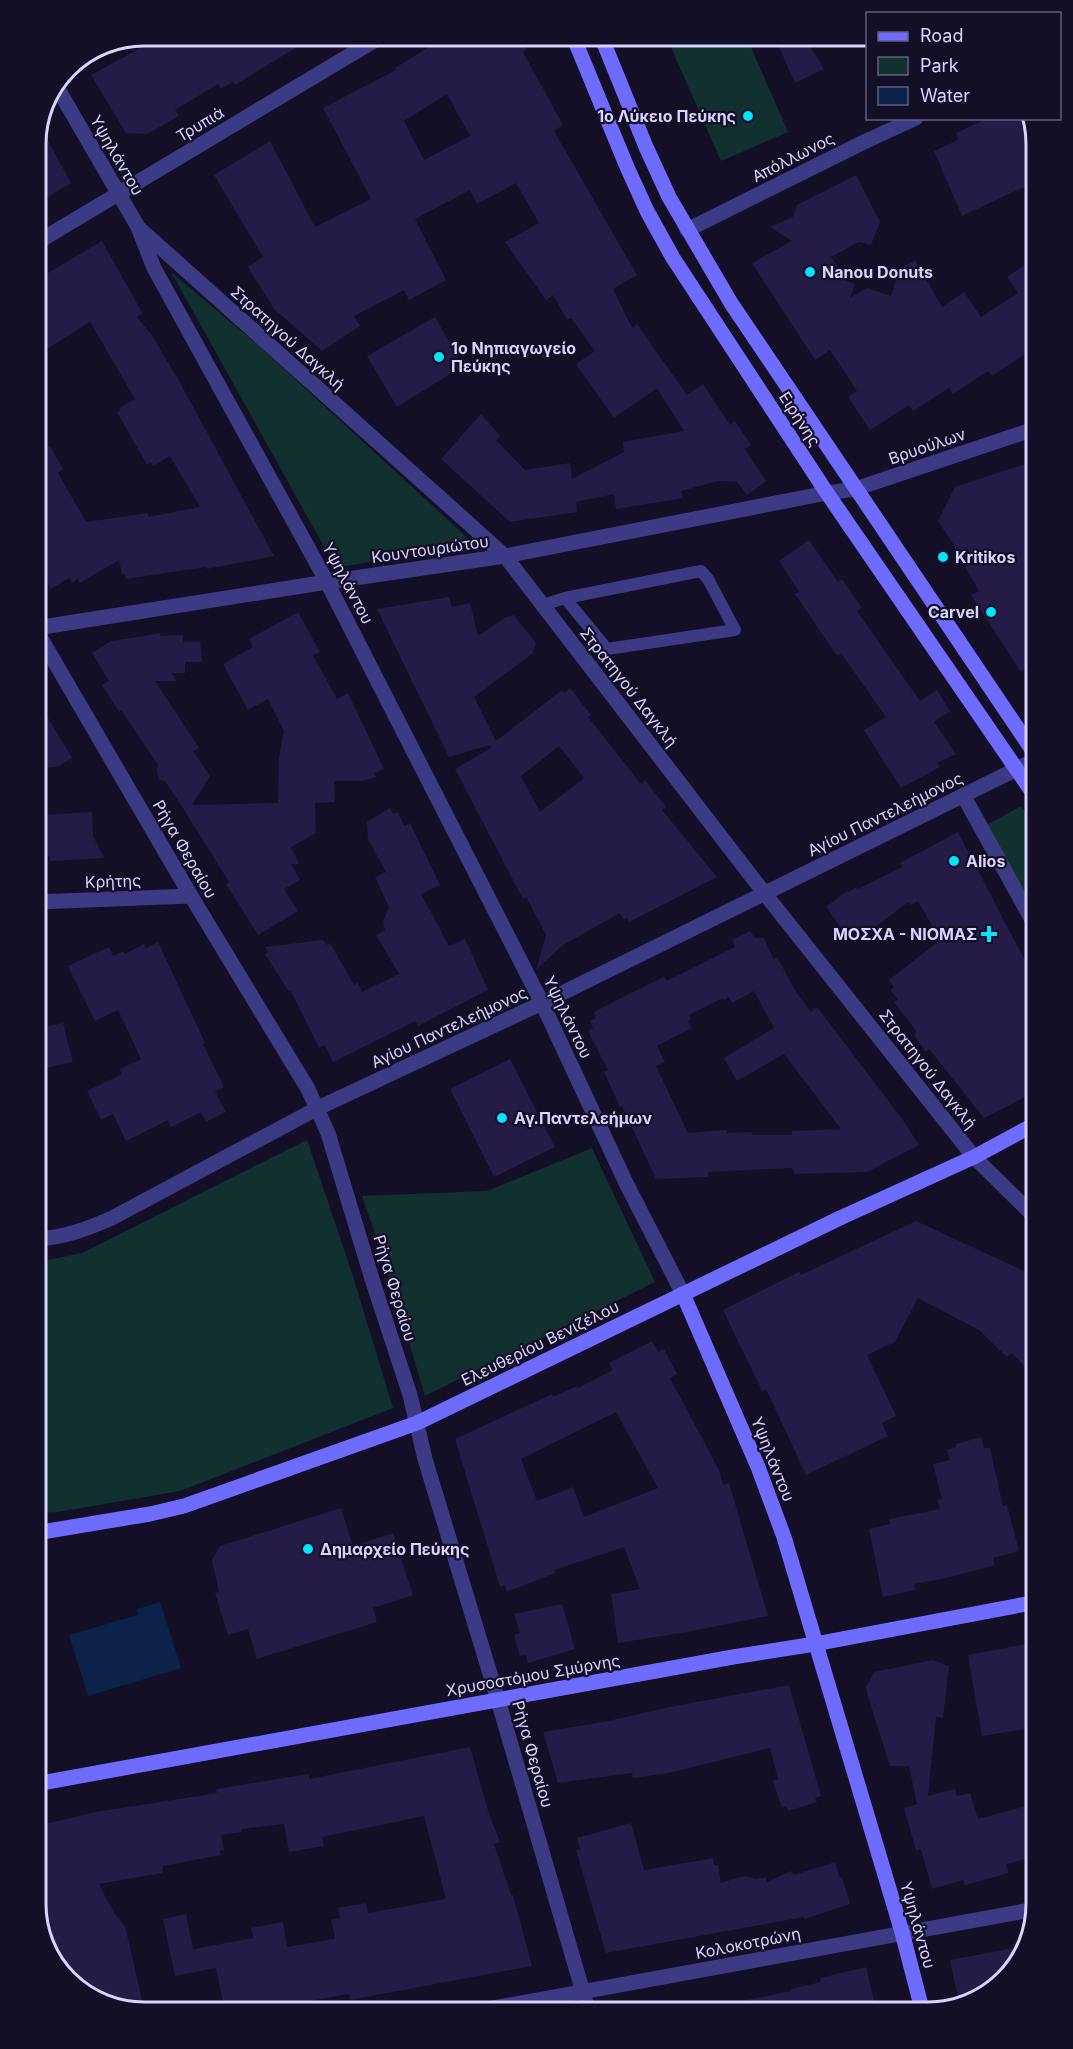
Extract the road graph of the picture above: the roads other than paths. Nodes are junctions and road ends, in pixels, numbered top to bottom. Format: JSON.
{"nodes":[{"id":1,"x":365,"y":46,"type":"edge"},
{"id":2,"x":577,"y":47,"type":"edge"},
{"id":3,"x":605,"y":47,"type":"edge"},
{"id":4,"x":61,"y":94,"type":"edge"},
{"id":5,"x":911,"y":120,"type":"edge"},
{"id":6,"x":118,"y":195,"type":"junction"},
{"id":7,"x":138,"y":227,"type":"junction"},
{"id":8,"x":687,"y":230,"type":"junction"},
{"id":9,"x":47,"y":237,"type":"edge"},
{"id":10,"x":1026,"y":432,"type":"edge"},
{"id":11,"x":855,"y":489,"type":"junction"},
{"id":12,"x":827,"y":493,"type":"junction"},
{"id":13,"x":506,"y":556,"type":"junction"},
{"id":14,"x":327,"y":582,"type":"junction"},
{"id":15,"x":565,"y":598,"type":"junction"},
{"id":16,"x":543,"y":605,"type":"junction"},
{"id":17,"x":47,"y":627,"type":"edge"},
{"id":18,"x":47,"y":647,"type":"edge"},
{"id":19,"x":1026,"y":742,"type":"edge"},
{"id":20,"x":1026,"y":764,"type":"edge"},
{"id":21,"x":1017,"y":769,"type":"junction"},
{"id":22,"x":1026,"y":782,"type":"edge"},
{"id":23,"x":963,"y":795,"type":"junction"},
{"id":24,"x":765,"y":894,"type":"junction"},
{"id":25,"x":191,"y":896,"type":"junction"},
{"id":26,"x":47,"y":902,"type":"edge"},
{"id":27,"x":1026,"y":909,"type":"edge"},
{"id":28,"x":542,"y":1003,"type":"junction"},
{"id":29,"x":318,"y":1108,"type":"junction"},
{"id":30,"x":1026,"y":1129,"type":"edge"},
{"id":31,"x":974,"y":1157,"type":"junction"},
{"id":32,"x":1026,"y":1208,"type":"edge"},
{"id":33,"x":46,"y":1238,"type":"edge"},
{"id":34,"x":683,"y":1294,"type":"junction"},
{"id":35,"x":417,"y":1423,"type":"junction"},
{"id":36,"x":46,"y":1531,"type":"edge"},
{"id":37,"x":1026,"y":1604,"type":"edge"},
{"id":38,"x":815,"y":1644,"type":"junction"},
{"id":39,"x":498,"y":1700,"type":"junction"},
{"id":40,"x":46,"y":1782,"type":"edge"},
{"id":41,"x":1026,"y":1911,"type":"edge"},
{"id":42,"x":902,"y":1932,"type":"junction"},
{"id":43,"x":584,"y":1992,"type":"junction"},
{"id":44,"x":528,"y":2002,"type":"edge"},
{"id":45,"x":586,"y":2002,"type":"edge"},
{"id":46,"x":920,"y":2002,"type":"edge"}],
"edges":[{"from":1,"to":6,"type":"street","name":"Τρυπιά"},
{"from":2,"to":12,"type":"street","name":"Ειρήνης"},
{"from":3,"to":8,"type":"street","name":"Ειρήνης"},
{"from":4,"to":6,"type":"street","name":"Υψηλάντου"},
{"from":5,"to":8,"type":"street","name":"Απόλλωνος"},
{"from":6,"to":7,"type":"street","name":"Υψηλάντου"},
{"from":6,"to":9,"type":"street","name":"Τρυπιά"},
{"from":7,"to":13,"type":"street","name":"Στρατηγού Δαγκλή"},
{"from":7,"to":14,"type":"street","name":"Υψηλάντου"},
{"from":8,"to":11,"type":"street","name":"Ειρήνης"},
{"from":10,"to":11,"type":"street","name":"Βρυούλων"},
{"from":11,"to":12,"type":"street","name":"Βρυούλων"},
{"from":11,"to":19,"type":"street","name":"Ειρήνης"},
{"from":12,"to":13,"type":"street","name":"Κουντουριώτου"},
{"from":12,"to":21,"type":"street","name":"Ειρήνης"},
{"from":13,"to":14,"type":"street","name":"Κουντουριώτου"},
{"from":13,"to":16,"type":"street","name":"Στρατηγού Δαγκλή"},
{"from":14,"to":17,"type":"street","name":"Κουντουριώτου"},
{"from":14,"to":28,"type":"street","name":"Υψηλάντου"},
{"from":15,"to":15,"type":"lane"},
{"from":15,"to":16,"type":"lane"},
{"from":16,"to":24,"type":"street","name":"Στρατηγού Δαγκλή"},
{"from":18,"to":25,"type":"street","name":"Ρήγα Φεραίου"},
{"from":20,"to":21,"type":"street","name":"Αγίου Παντελεήμονος"},
{"from":21,"to":22,"type":"street","name":"Ειρήνης"},
{"from":21,"to":23,"type":"street","name":"Αγίου Παντελεήμονος"},
{"from":23,"to":24,"type":"street","name":"Αγίου Παντελεήμονος"},
{"from":23,"to":27,"type":"street"},
{"from":24,"to":28,"type":"street","name":"Αγίου Παντελεήμονος"},
{"from":24,"to":31,"type":"street","name":"Στρατηγού Δαγκλή"},
{"from":25,"to":26,"type":"street","name":"Κρήτης"},
{"from":25,"to":29,"type":"street","name":"Ρήγα Φεραίου"},
{"from":28,"to":29,"type":"street","name":"Αγίου Παντελεήμονος"},
{"from":28,"to":34,"type":"street","name":"Υψηλάντου"},
{"from":29,"to":33,"type":"street","name":"Αγίου Παντελεήμονος"},
{"from":29,"to":35,"type":"street","name":"Ρήγα Φεραίου"},
{"from":30,"to":31,"type":"street","name":"Ελευθερίου Βενιζέλου"},
{"from":31,"to":32,"type":"street","name":"Στρατηγού Δαγκλή"},
{"from":31,"to":34,"type":"street","name":"Ελευθερίου Βενιζέλου"},
{"from":34,"to":35,"type":"street","name":"Ελευθερίου Βενιζέλου"},
{"from":34,"to":38,"type":"street","name":"Υψηλάντου"},
{"from":35,"to":36,"type":"street","name":"Ελευθερίου Βενιζέλου"},
{"from":35,"to":39,"type":"street","name":"Ρήγα Φεραίου"},
{"from":37,"to":38,"type":"street","name":"Χρυσοστόμου Σμύρνης"},
{"from":38,"to":39,"type":"street","name":"Χρυσοστόμου Σμύρνης"},
{"from":38,"to":42,"type":"street","name":"Υψηλάντου"},
{"from":39,"to":40,"type":"street","name":"Χρυσοστόμου Σμύρνης"},
{"from":39,"to":43,"type":"street","name":"Ρήγα Φεραίου"},
{"from":41,"to":42,"type":"street","name":"Κολοκοτρώνη"},
{"from":42,"to":43,"type":"street","name":"Κολοκοτρώνη"},
{"from":42,"to":46,"type":"street","name":"Υψηλάντου"},
{"from":43,"to":44,"type":"street","name":"Κολοκοτρώνη"},
{"from":43,"to":45,"type":"street","name":"Ρήγα Φεραίου"}]}
